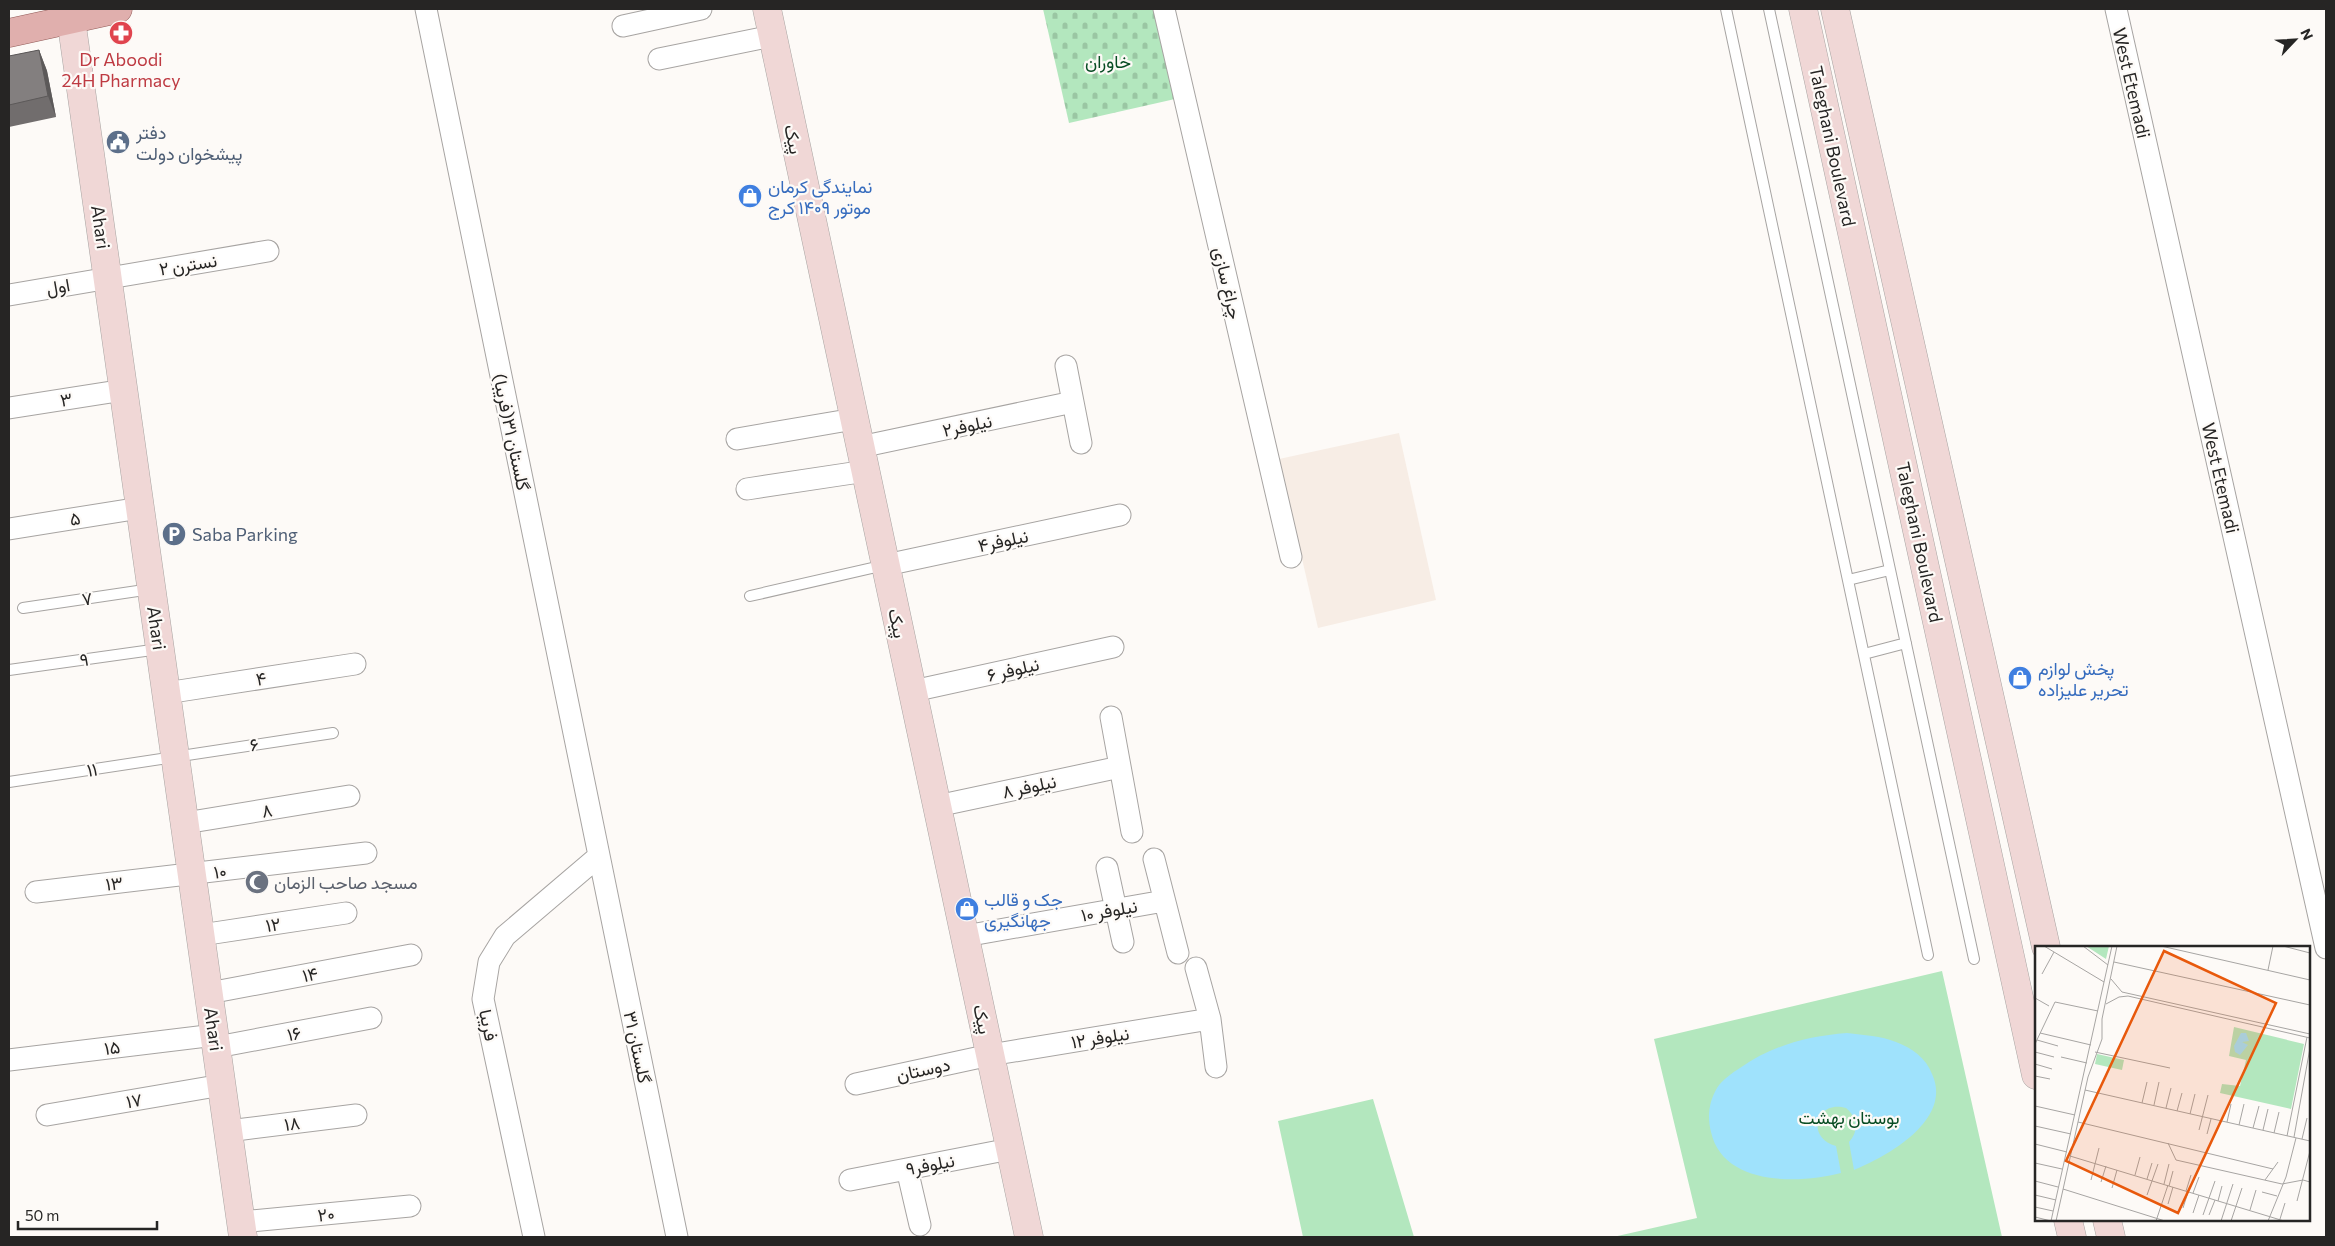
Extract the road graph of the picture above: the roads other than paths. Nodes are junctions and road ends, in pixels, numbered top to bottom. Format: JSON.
{"nodes":[{"id":1,"x":118,"y":9,"type":"edge"},
{"id":2,"x":426,"y":9,"type":"edge"},
{"id":3,"x":701,"y":9,"type":"edge"},
{"id":4,"x":767,"y":9,"type":"edge"},
{"id":5,"x":1164,"y":9,"type":"edge"},
{"id":6,"x":1726,"y":9,"type":"edge"},
{"id":7,"x":1769,"y":9,"type":"edge"},
{"id":8,"x":1804,"y":9,"type":"edge"},
{"id":9,"x":1835,"y":9,"type":"edge"},
{"id":10,"x":2116,"y":9,"type":"edge"},
{"id":11,"x":71,"y":19,"type":"junction"},
{"id":12,"x":623,"y":26,"type":"dead end"},
{"id":13,"x":9,"y":33,"type":"edge"},
{"id":14,"x":772,"y":36,"type":"junction"},
{"id":15,"x":659,"y":59,"type":"dead end"},
{"id":16,"x":268,"y":251,"type":"dead end"},
{"id":17,"x":108,"y":277,"type":"junction"},
{"id":18,"x":9,"y":295,"type":"edge"},
{"id":19,"x":1066,"y":366,"type":"dead end"},
{"id":20,"x":124,"y":390,"type":"junction"},
{"id":21,"x":1073,"y":402,"type":"junction"},
{"id":22,"x":9,"y":408,"type":"edge"},
{"id":23,"x":854,"y":419,"type":"junction"},
{"id":24,"x":737,"y":439,"type":"dead end"},
{"id":25,"x":1081,"y":443,"type":"dead end"},
{"id":26,"x":863,"y":459,"type":"junction"},
{"id":27,"x":747,"y":489,"type":"dead end"},
{"id":28,"x":140,"y":508,"type":"junction"},
{"id":29,"x":1120,"y":516,"type":"dead end"},
{"id":30,"x":9,"y":529,"type":"edge"},
{"id":31,"x":1291,"y":557,"type":"dead end"},
{"id":32,"x":886,"y":565,"type":"junction"},
{"id":33,"x":1890,"y":570,"type":"junction"},
{"id":34,"x":1848,"y":580,"type":"junction"},
{"id":35,"x":152,"y":588,"type":"junction"},
{"id":36,"x":750,"y":596,"type":"dead end"},
{"id":37,"x":23,"y":608,"type":"dead end"},
{"id":38,"x":1906,"y":643,"type":"junction"},
{"id":39,"x":1113,"y":647,"type":"dead end"},
{"id":40,"x":160,"y":649,"type":"junction"},
{"id":41,"x":1864,"y":654,"type":"junction"},
{"id":42,"x":355,"y":664,"type":"dead end"},
{"id":43,"x":9,"y":670,"type":"edge"},
{"id":44,"x":913,"y":692,"type":"junction"},
{"id":45,"x":166,"y":693,"type":"junction"},
{"id":46,"x":1111,"y":717,"type":"dead end"},
{"id":47,"x":333,"y":733,"type":"dead end"},
{"id":48,"x":175,"y":756,"type":"junction"},
{"id":49,"x":1120,"y":767,"type":"junction"},
{"id":50,"x":9,"y":782,"type":"edge"},
{"id":51,"x":349,"y":796,"type":"dead end"},
{"id":52,"x":937,"y":806,"type":"junction"},
{"id":53,"x":185,"y":823,"type":"junction"},
{"id":54,"x":1132,"y":832,"type":"dead end"},
{"id":55,"x":366,"y":853,"type":"dead end"},
{"id":56,"x":599,"y":856,"type":"junction"},
{"id":57,"x":1154,"y":859,"type":"dead end"},
{"id":58,"x":1107,"y":868,"type":"dead end"},
{"id":59,"x":192,"y":875,"type":"junction"},
{"id":60,"x":36,"y":892,"type":"dead end"},
{"id":61,"x":1164,"y":901,"type":"junction"},
{"id":62,"x":1116,"y":909,"type":"junction"},
{"id":63,"x":346,"y":913,"type":"dead end"},
{"id":64,"x":201,"y":935,"type":"junction"},
{"id":65,"x":965,"y":936,"type":"junction"},
{"id":66,"x":1123,"y":942,"type":"dead end"},
{"id":67,"x":2046,"y":946,"type":"edge"},
{"id":68,"x":2326,"y":948,"type":"edge"},
{"id":69,"x":1178,"y":953,"type":"dead end"},
{"id":70,"x":411,"y":955,"type":"dead end"},
{"id":71,"x":1928,"y":955,"type":"dead end"},
{"id":72,"x":1974,"y":960,"type":"dead end"},
{"id":73,"x":1196,"y":968,"type":"dead end"},
{"id":74,"x":209,"y":993,"type":"junction"},
{"id":75,"x":371,"y":1018,"type":"dead end"},
{"id":76,"x":1210,"y":1019,"type":"junction"},
{"id":77,"x":216,"y":1041,"type":"junction"},
{"id":78,"x":990,"y":1055,"type":"junction"},
{"id":79,"x":9,"y":1060,"type":"edge"},
{"id":80,"x":1216,"y":1067,"type":"dead end"},
{"id":81,"x":2035,"y":1070,"type":"edge"},
{"id":82,"x":856,"y":1084,"type":"dead end"},
{"id":83,"x":222,"y":1085,"type":"junction"},
{"id":84,"x":47,"y":1114,"type":"dead end"},
{"id":85,"x":356,"y":1115,"type":"dead end"},
{"id":86,"x":228,"y":1130,"type":"junction"},
{"id":87,"x":1010,"y":1149,"type":"junction"},
{"id":88,"x":907,"y":1169,"type":"junction"},
{"id":89,"x":850,"y":1180,"type":"dead end"},
{"id":90,"x":410,"y":1206,"type":"dead end"},
{"id":91,"x":2068,"y":1221,"type":"edge"},
{"id":92,"x":2107,"y":1221,"type":"edge"},
{"id":93,"x":920,"y":1224,"type":"dead end"},
{"id":94,"x":242,"y":1230,"type":"edge"},
{"id":95,"x":534,"y":1237,"type":"edge"},
{"id":96,"x":677,"y":1237,"type":"edge"},
{"id":97,"x":1026,"y":1237,"type":"edge"},
{"id":98,"x":2072,"y":1237,"type":"edge"},
{"id":99,"x":2111,"y":1237,"type":"edge"}],
"edges":[{"from":1,"to":11,"type":"main road"},
{"from":2,"to":56,"type":"street","name":"گلستان ۳۱(فریبا)"},
{"from":3,"to":12,"type":"street"},
{"from":4,"to":14,"type":"street","name":"پیک"},
{"from":5,"to":31,"type":"street","name":"چراغ سازی"},
{"from":6,"to":34,"type":"lane"},
{"from":7,"to":33,"type":"lane"},
{"from":8,"to":81,"type":"street","name":"Taleghani Boulevard"},
{"from":9,"to":67,"type":"street","name":"Taleghani Boulevard"},
{"from":10,"to":68,"type":"street","name":"West Etemadi"},
{"from":11,"to":13,"type":"main road"},
{"from":11,"to":17,"type":"street","name":"Ahari"},
{"from":14,"to":15,"type":"street"},
{"from":14,"to":23,"type":"street","name":"پیک"},
{"from":16,"to":17,"type":"street","name":"نسترن ۲"},
{"from":17,"to":18,"type":"street","name":"اول"},
{"from":17,"to":20,"type":"street","name":"Ahari"},
{"from":19,"to":21,"type":"street"},
{"from":20,"to":22,"type":"street","name":"۳"},
{"from":20,"to":28,"type":"street","name":"Ahari"},
{"from":21,"to":25,"type":"street"},
{"from":21,"to":26,"type":"street","name":"نیلوفر۲"},
{"from":23,"to":24,"type":"street"},
{"from":23,"to":26,"type":"street","name":"پیک"},
{"from":26,"to":27,"type":"street","name":"نیلوفر۲"},
{"from":26,"to":32,"type":"street","name":"پیک"},
{"from":28,"to":30,"type":"street","name":"۵"},
{"from":28,"to":35,"type":"street","name":"Ahari"},
{"from":29,"to":32,"type":"street","name":"نیلوفر۴"},
{"from":32,"to":36,"type":"lane"},
{"from":32,"to":44,"type":"street","name":"پیک"},
{"from":33,"to":34,"type":"lane"},
{"from":33,"to":38,"type":"lane"},
{"from":34,"to":41,"type":"lane"},
{"from":35,"to":37,"type":"lane","name":"۷"},
{"from":35,"to":40,"type":"street","name":"Ahari"},
{"from":38,"to":41,"type":"lane"},
{"from":38,"to":72,"type":"lane"},
{"from":39,"to":44,"type":"street","name":"نیلوفر ۶"},
{"from":40,"to":43,"type":"lane","name":"۹"},
{"from":40,"to":45,"type":"street","name":"Ahari"},
{"from":41,"to":71,"type":"lane"},
{"from":42,"to":45,"type":"street","name":"۴"},
{"from":44,"to":52,"type":"street","name":"پیک"},
{"from":45,"to":48,"type":"street","name":"Ahari"},
{"from":46,"to":49,"type":"street"},
{"from":47,"to":48,"type":"lane","name":"۶"},
{"from":48,"to":50,"type":"lane","name":"۱۱"},
{"from":48,"to":53,"type":"street","name":"Ahari"},
{"from":49,"to":52,"type":"street","name":"نیلوفر ۸"},
{"from":49,"to":54,"type":"street"},
{"from":51,"to":53,"type":"street","name":"۸"},
{"from":52,"to":65,"type":"street","name":"پیک"},
{"from":53,"to":59,"type":"street","name":"Ahari"},
{"from":55,"to":59,"type":"street","name":"۱۰"},
{"from":56,"to":95,"type":"street","name":"فریبا"},
{"from":56,"to":96,"type":"street","name":"گلستان ۳۱"},
{"from":57,"to":61,"type":"street"},
{"from":58,"to":62,"type":"street"},
{"from":59,"to":60,"type":"street","name":"۱۳"},
{"from":59,"to":64,"type":"street","name":"Ahari"},
{"from":61,"to":62,"type":"street","name":"نیلوفر ۱۰"},
{"from":61,"to":69,"type":"street"},
{"from":62,"to":65,"type":"street","name":"نیلوفر ۱۰"},
{"from":62,"to":66,"type":"street"},
{"from":63,"to":64,"type":"street","name":"۱۲"},
{"from":64,"to":74,"type":"street","name":"Ahari"},
{"from":65,"to":78,"type":"street","name":"پیک"},
{"from":70,"to":74,"type":"street","name":"۱۴"},
{"from":73,"to":76,"type":"street"},
{"from":74,"to":77,"type":"street","name":"Ahari"},
{"from":75,"to":77,"type":"street","name":"۱۶"},
{"from":76,"to":78,"type":"street","name":"نیلوفر ۱۲"},
{"from":76,"to":80,"type":"street"},
{"from":77,"to":79,"type":"street","name":"۱۵"},
{"from":77,"to":83,"type":"street","name":"Ahari"},
{"from":78,"to":82,"type":"street","name":"دوستان"},
{"from":78,"to":87,"type":"street","name":"پیک"},
{"from":83,"to":84,"type":"street","name":"۱۷"},
{"from":83,"to":86,"type":"street","name":"Ahari"},
{"from":85,"to":86,"type":"street","name":"۱۸"},
{"from":86,"to":94,"type":"street","name":"Ahari"},
{"from":87,"to":88,"type":"street","name":"نیلوفر۹"},
{"from":87,"to":97,"type":"street","name":"پیک"},
{"from":88,"to":89,"type":"street","name":"نیلوفر۹"},
{"from":88,"to":93,"type":"street"},
{"from":90,"to":94,"type":"street","name":"۲۰"},
{"from":91,"to":98,"type":"street"},
{"from":92,"to":99,"type":"street"}]}
